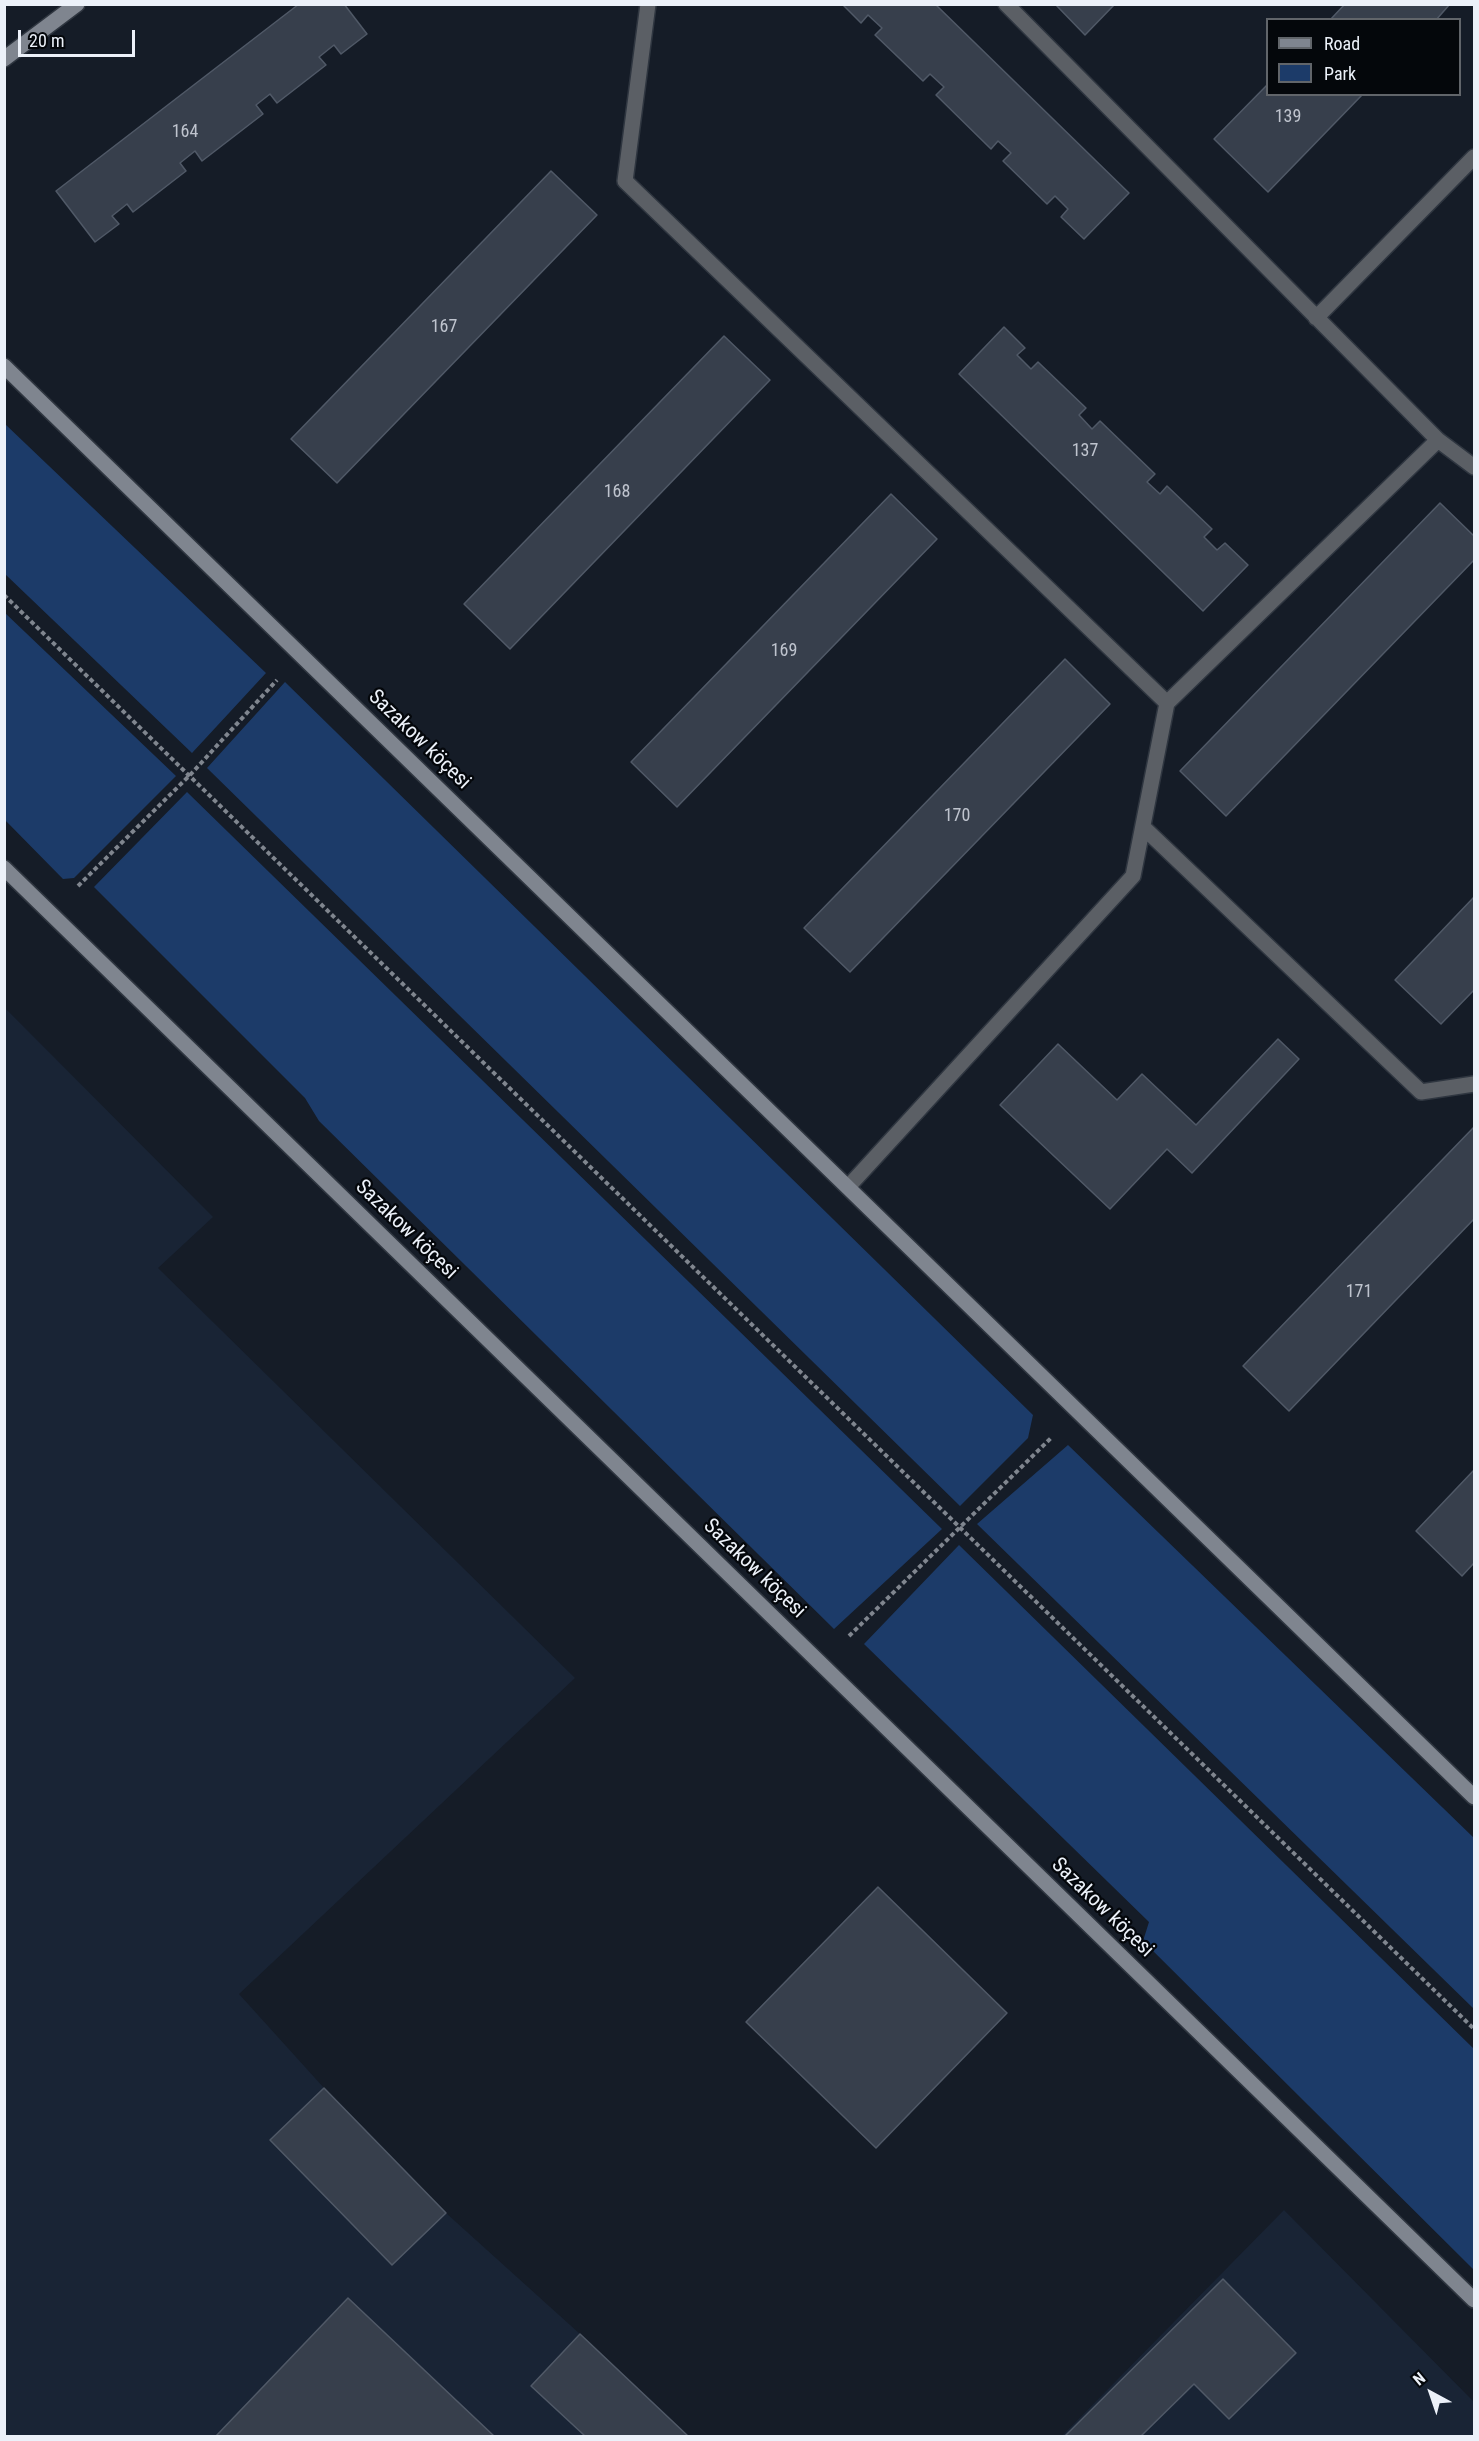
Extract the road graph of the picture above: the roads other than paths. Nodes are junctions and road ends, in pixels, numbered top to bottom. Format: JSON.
{"nodes":[{"id":1,"x":76,"y":4,"type":"edge"},
{"id":2,"x":648,"y":4,"type":"edge"},
{"id":3,"x":1006,"y":4,"type":"edge"},
{"id":4,"x":4,"y":59,"type":"edge"},
{"id":5,"x":1474,"y":157,"type":"edge"},
{"id":6,"x":1316,"y":318,"type":"junction"},
{"id":7,"x":4,"y":366,"type":"edge"},
{"id":8,"x":1438,"y":441,"type":"junction"},
{"id":9,"x":1474,"y":467,"type":"edge"},
{"id":10,"x":1167,"y":704,"type":"junction"},
{"id":11,"x":1143,"y":827,"type":"junction"},
{"id":12,"x":4,"y":868,"type":"edge"},
{"id":13,"x":1474,"y":1084,"type":"edge"},
{"id":14,"x":848,"y":1187,"type":"junction"},
{"id":15,"x":1474,"y":1797,"type":"edge"},
{"id":16,"x":1474,"y":2300,"type":"edge"}],
"edges":[{"from":1,"to":4,"type":"main road"},
{"from":2,"to":10,"type":"street"},
{"from":3,"to":6,"type":"street"},
{"from":5,"to":6,"type":"street"},
{"from":6,"to":8,"type":"street"},
{"from":7,"to":14,"type":"main road","name":"Sazakow köçesi"},
{"from":8,"to":9,"type":"street"},
{"from":8,"to":10,"type":"street"},
{"from":10,"to":11,"type":"street"},
{"from":11,"to":13,"type":"street"},
{"from":11,"to":14,"type":"street"},
{"from":12,"to":16,"type":"main road","name":"Sazakow köçesi"},
{"from":14,"to":15,"type":"main road","name":"Sazakow köçesi"}]}
